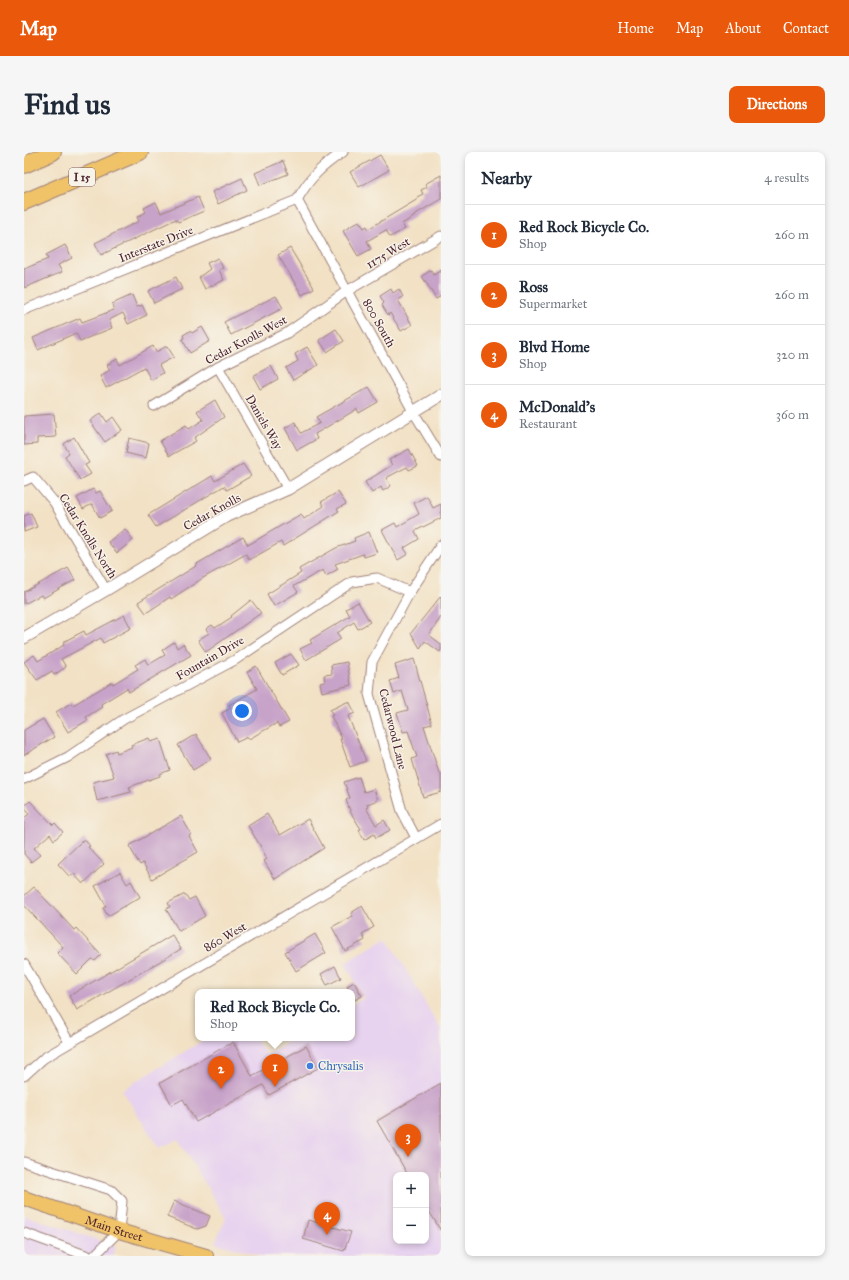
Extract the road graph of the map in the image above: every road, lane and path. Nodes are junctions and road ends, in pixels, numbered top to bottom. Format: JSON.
{"nodes":[{"id":1,"x":53,"y":152,"type":"edge"},
{"id":2,"x":140,"y":152,"type":"edge"},
{"id":3,"x":343,"y":152,"type":"edge"},
{"id":4,"x":24,"y":165,"type":"edge"},
{"id":5,"x":297,"y":200,"type":"junction"},
{"id":6,"x":24,"y":202,"type":"edge"},
{"id":7,"x":441,"y":236,"type":"edge"},
{"id":8,"x":347,"y":291,"type":"junction"},
{"id":9,"x":24,"y":310,"type":"edge"},
{"id":10,"x":218,"y":367,"type":"junction"},
{"id":11,"x":441,"y":395,"type":"edge"},
{"id":12,"x":154,"y":406,"type":"dead end"},
{"id":13,"x":413,"y":412,"type":"junction"},
{"id":14,"x":441,"y":457,"type":"edge"},
{"id":15,"x":24,"y":481,"type":"edge"},
{"id":16,"x":288,"y":489,"type":"junction"},
{"id":17,"x":441,"y":545,"type":"edge"},
{"id":18,"x":106,"y":590,"type":"junction"},
{"id":19,"x":410,"y":592,"type":"junction"},
{"id":20,"x":24,"y":638,"type":"edge"},
{"id":21,"x":24,"y":779,"type":"edge"},
{"id":22,"x":441,"y":824,"type":"edge"},
{"id":23,"x":416,"y":838,"type":"junction"},
{"id":24,"x":24,"y":964,"type":"edge"},
{"id":25,"x":69,"y":1042,"type":"junction"},
{"id":26,"x":24,"y":1076,"type":"edge"},
{"id":27,"x":24,"y":1162,"type":"edge"},
{"id":28,"x":24,"y":1198,"type":"edge"},
{"id":29,"x":119,"y":1231,"type":"junction"},
{"id":30,"x":24,"y":1234,"type":"edge"},
{"id":31,"x":88,"y":1256,"type":"edge"},
{"id":32,"x":94,"y":1256,"type":"edge"},
{"id":33,"x":206,"y":1256,"type":"edge"}],
"edges":[{"from":1,"to":4,"type":"highway"},
{"from":2,"to":6,"type":"highway","number":"I 15"},
{"from":3,"to":5,"type":"street"},
{"from":5,"to":8,"type":"street","name":"800 South"},
{"from":5,"to":9,"type":"street","name":"Interstate Drive"},
{"from":7,"to":8,"type":"street","name":"1175 West"},
{"from":8,"to":10,"type":"street","name":"Cedar Knolls West"},
{"from":8,"to":13,"type":"street","name":"800 South"},
{"from":10,"to":12,"type":"street","name":"Cedar Knolls West"},
{"from":10,"to":16,"type":"street","name":"Daniels Way"},
{"from":11,"to":13,"type":"street","name":"Cedar Knolls"},
{"from":13,"to":14,"type":"street","name":"800 South"},
{"from":13,"to":16,"type":"street","name":"Cedar Knolls"},
{"from":15,"to":18,"type":"street","name":"Cedar Knolls North"},
{"from":16,"to":18,"type":"street","name":"Cedar Knolls"},
{"from":17,"to":19,"type":"street","name":"Cedarwood Lane"},
{"from":18,"to":20,"type":"street","name":"Cedar Knolls"},
{"from":19,"to":21,"type":"street","name":"Fountain Drive"},
{"from":19,"to":23,"type":"street","name":"Cedarwood Lane"},
{"from":22,"to":23,"type":"street","name":"860 West"},
{"from":23,"to":25,"type":"street","name":"860 West"},
{"from":24,"to":25,"type":"street"},
{"from":25,"to":26,"type":"street","name":"860 West"},
{"from":27,"to":29,"type":"street"},
{"from":28,"to":29,"type":"main road","name":"Main Street"},
{"from":29,"to":32,"type":"street"},
{"from":29,"to":33,"type":"main road","name":"Main Street"},
{"from":30,"to":31,"type":"street"}]}
